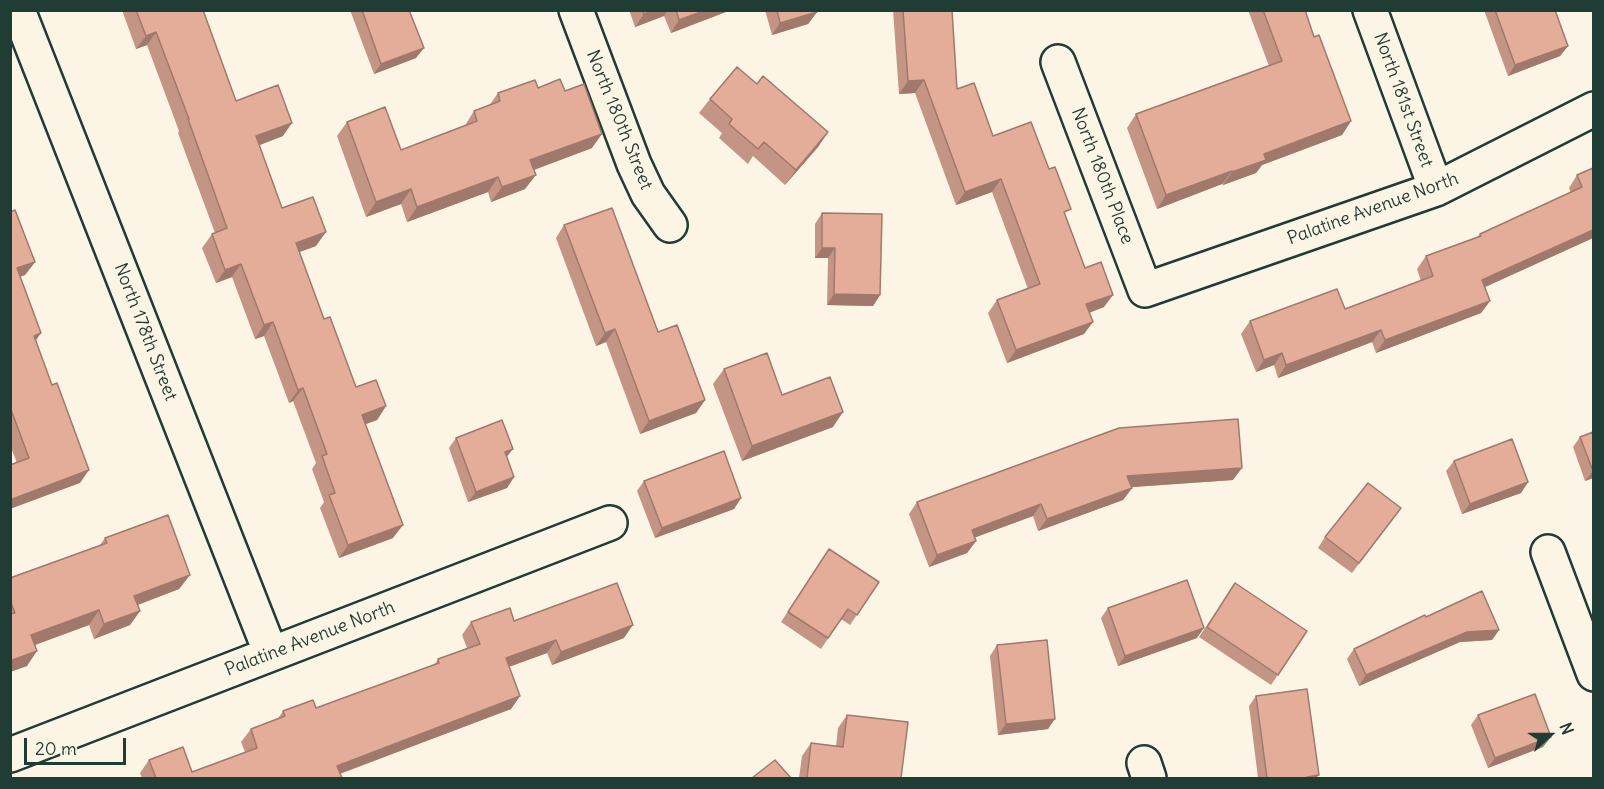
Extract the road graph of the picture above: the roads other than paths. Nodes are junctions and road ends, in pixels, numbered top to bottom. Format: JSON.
{"nodes":[{"id":1,"x":18,"y":10,"type":"edge"},
{"id":2,"x":576,"y":10,"type":"edge"},
{"id":3,"x":1370,"y":10,"type":"edge"},
{"id":4,"x":1058,"y":62,"type":"dead end"},
{"id":5,"x":1593,"y":110,"type":"edge"},
{"id":6,"x":1436,"y":189,"type":"junction"},
{"id":7,"x":670,"y":225,"type":"dead end"},
{"id":8,"x":1145,"y":290,"type":"joint"},
{"id":9,"x":610,"y":523,"type":"dead end"},
{"id":10,"x":1548,"y":552,"type":"dead end"},
{"id":11,"x":272,"y":654,"type":"junction"},
{"id":12,"x":1593,"y":675,"type":"edge"},
{"id":13,"x":10,"y":755,"type":"edge"}],
"edges":[{"from":1,"to":11,"type":"street","name":"North 178th Street"},
{"from":2,"to":7,"type":"street","name":"North 180th Street"},
{"from":3,"to":6,"type":"street","name":"North 181st Street"},
{"from":4,"to":8,"type":"street","name":"North 180th Place"},
{"from":5,"to":6,"type":"street","name":"Palatine Avenue North"},
{"from":6,"to":8,"type":"street","name":"Palatine Avenue North"},
{"from":9,"to":11,"type":"street","name":"Palatine Avenue North"},
{"from":10,"to":12,"type":"street"},
{"from":11,"to":13,"type":"street","name":"Palatine Avenue North"}]}
